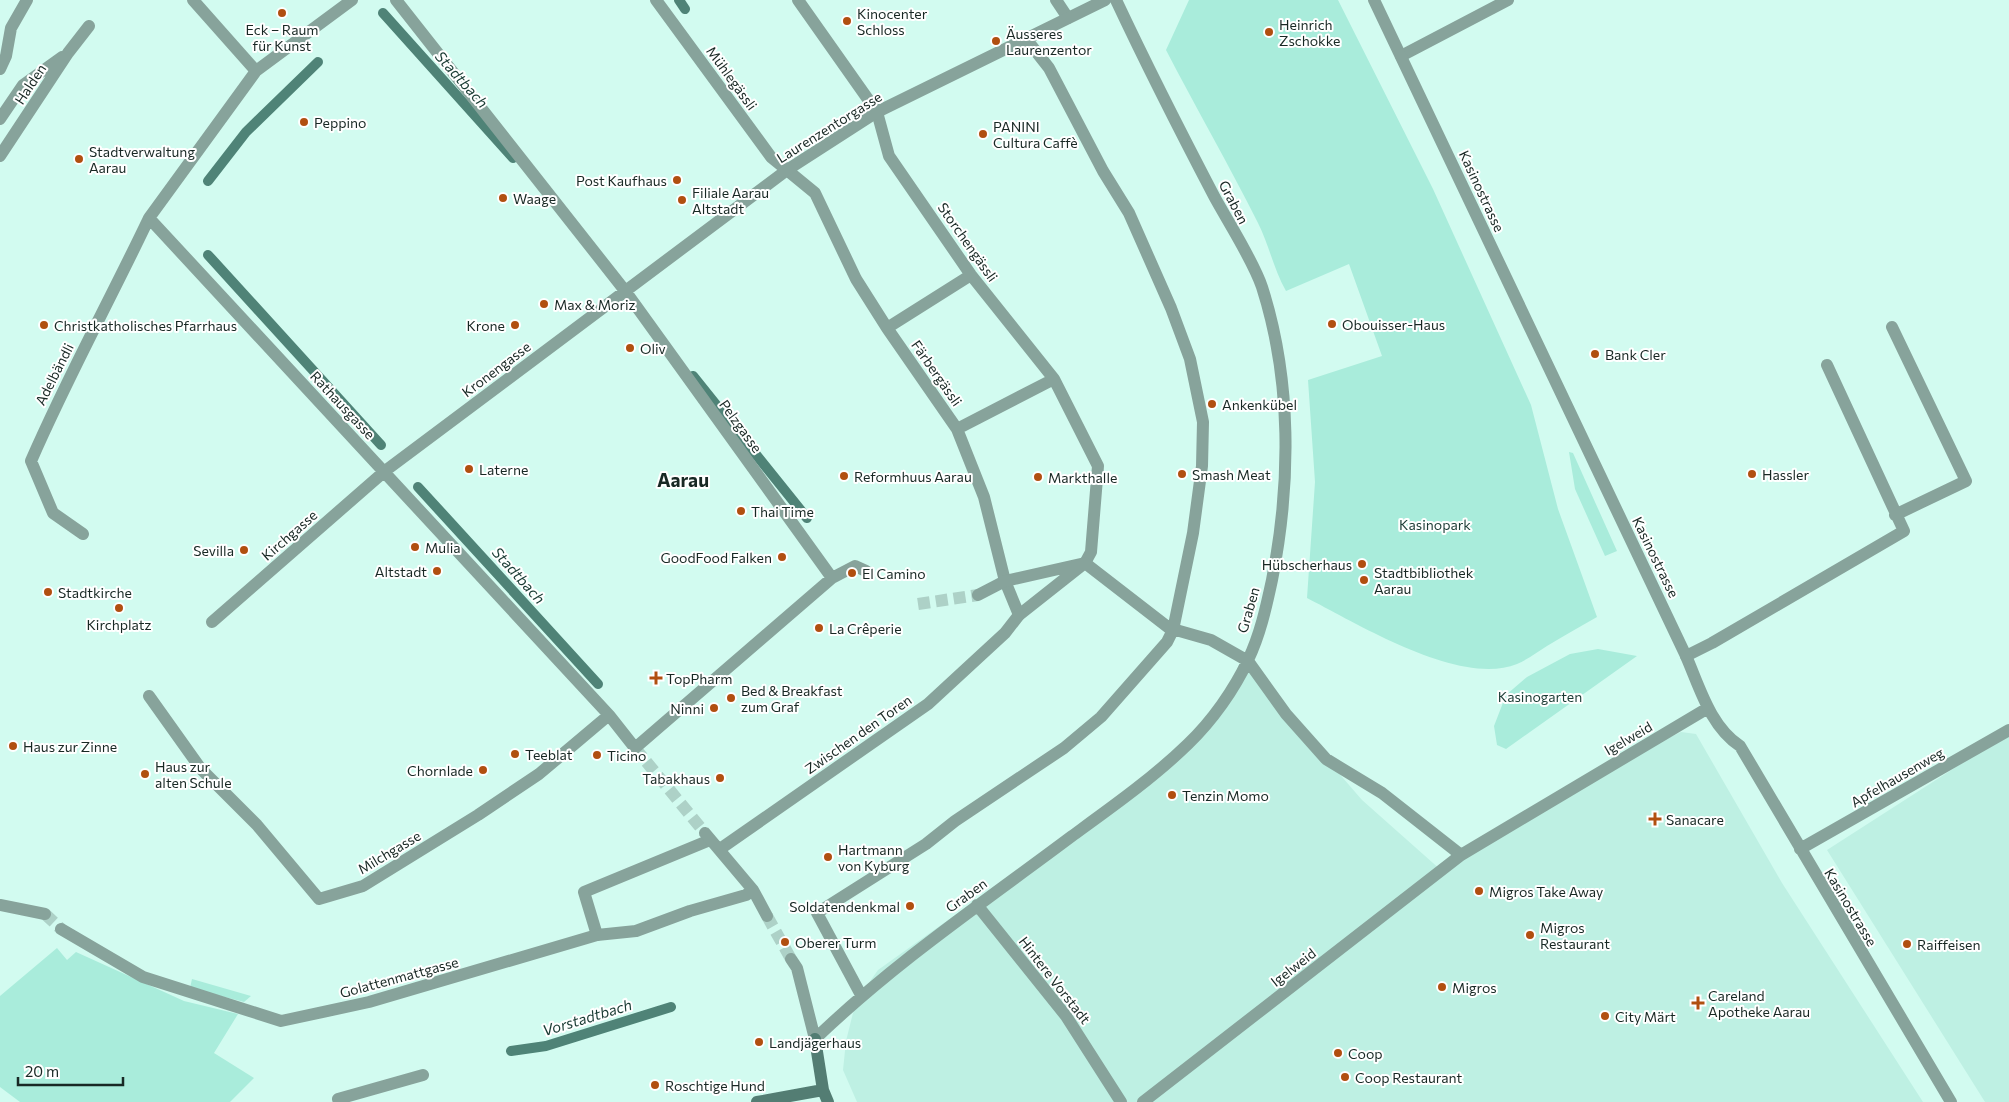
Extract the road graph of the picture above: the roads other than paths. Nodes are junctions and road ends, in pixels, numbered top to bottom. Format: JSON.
{"nodes":[{"id":1,"x":27,"y":0,"type":"edge"},
{"id":2,"x":193,"y":0,"type":"edge"},
{"id":3,"x":352,"y":0,"type":"edge"},
{"id":4,"x":396,"y":0,"type":"edge"},
{"id":5,"x":656,"y":0,"type":"edge"},
{"id":6,"x":798,"y":0,"type":"edge"},
{"id":7,"x":1056,"y":0,"type":"edge"},
{"id":8,"x":1105,"y":0,"type":"edge"},
{"id":9,"x":1116,"y":0,"type":"edge"},
{"id":10,"x":1374,"y":0,"type":"edge"},
{"id":11,"x":1508,"y":0,"type":"edge"},
{"id":12,"x":1068,"y":18,"type":"junction"},
{"id":13,"x":89,"y":26,"type":"dead end"},
{"id":14,"x":1027,"y":40,"type":"junction"},
{"id":15,"x":68,"y":53,"type":"junction"},
{"id":16,"x":1401,"y":56,"type":"junction"},
{"id":17,"x":0,"y":69,"type":"edge"},
{"id":18,"x":256,"y":71,"type":"junction"},
{"id":19,"x":877,"y":112,"type":"junction"},
{"id":20,"x":0,"y":119,"type":"edge"},
{"id":21,"x":0,"y":156,"type":"edge"},
{"id":22,"x":787,"y":170,"type":"junction"},
{"id":23,"x":149,"y":218,"type":"junction"},
{"id":24,"x":971,"y":275,"type":"junction"},
{"id":25,"x":626,"y":292,"type":"junction"},
{"id":26,"x":1892,"y":327,"type":"dead end"},
{"id":27,"x":887,"y":328,"type":"junction"},
{"id":28,"x":1827,"y":365,"type":"dead end"},
{"id":29,"x":1054,"y":379,"type":"junction"},
{"id":30,"x":957,"y":429,"type":"junction"},
{"id":31,"x":385,"y":471,"type":"junction"},
{"id":32,"x":1895,"y":515,"type":"junction"},
{"id":33,"x":83,"y":534,"type":"dead end"},
{"id":34,"x":1085,"y":563,"type":"junction"},
{"id":35,"x":866,"y":570,"type":"dead end"},
{"id":36,"x":832,"y":578,"type":"junction"},
{"id":37,"x":1005,"y":581,"type":"junction"},
{"id":38,"x":978,"y":595,"type":"tunnel mouth"},
{"id":39,"x":1019,"y":615,"type":"junction"},
{"id":40,"x":212,"y":622,"type":"dead end"},
{"id":41,"x":1173,"y":630,"type":"junction"},
{"id":42,"x":1686,"y":656,"type":"junction"},
{"id":43,"x":1248,"y":661,"type":"junction"},
{"id":44,"x":149,"y":696,"type":"dead end"},
{"id":45,"x":1708,"y":708,"type":"junction"},
{"id":46,"x":609,"y":715,"type":"junction"},
{"id":47,"x":2009,"y":730,"type":"edge"},
{"id":48,"x":712,"y":841,"type":"junction"},
{"id":49,"x":1800,"y":849,"type":"junction"},
{"id":50,"x":1461,"y":855,"type":"junction"},
{"id":51,"x":753,"y":890,"type":"junction"},
{"id":52,"x":0,"y":905,"type":"edge"},
{"id":53,"x":977,"y":905,"type":"junction"},
{"id":54,"x":44,"y":914,"type":"tunnel mouth"},
{"id":55,"x":767,"y":916,"type":"tunnel mouth"},
{"id":56,"x":61,"y":929,"type":"tunnel mouth"},
{"id":57,"x":598,"y":936,"type":"junction"},
{"id":58,"x":791,"y":959,"type":"tunnel mouth"},
{"id":59,"x":861,"y":995,"type":"junction"},
{"id":60,"x":815,"y":1039,"type":"junction"},
{"id":61,"x":423,"y":1075,"type":"dead end"},
{"id":62,"x":823,"y":1090,"type":"junction"},
{"id":63,"x":339,"y":1102,"type":"edge"},
{"id":64,"x":757,"y":1102,"type":"edge"},
{"id":65,"x":828,"y":1102,"type":"edge"},
{"id":66,"x":1121,"y":1102,"type":"edge"},
{"id":67,"x":1143,"y":1102,"type":"edge"},
{"id":68,"x":1951,"y":1102,"type":"edge"}],
"edges":[{"from":1,"to":17,"type":"street"},
{"from":2,"to":18,"type":"street"},
{"from":3,"to":18,"type":"street"},
{"from":4,"to":25,"type":"street","name":"Pelzgasse"},
{"from":5,"to":22,"type":"street","name":"Mühlegässli"},
{"from":6,"to":19,"type":"street","name":"Storchengässli"},
{"from":7,"to":12,"type":"street"},
{"from":8,"to":12,"type":"street","name":"Laurenzentorgasse"},
{"from":9,"to":43,"type":"street","name":"Graben"},
{"from":10,"to":16,"type":"street","name":"Kasinostrasse"},
{"from":11,"to":16,"type":"street"},
{"from":12,"to":14,"type":"street","name":"Laurenzentorgasse"},
{"from":13,"to":15,"type":"street","name":"Halden"},
{"from":14,"to":19,"type":"street","name":"Laurenzentorgasse"},
{"from":14,"to":41,"type":"street"},
{"from":15,"to":20,"type":"street","name":"Halden"},
{"from":15,"to":21,"type":"street","name":"Halden"},
{"from":16,"to":42,"type":"street","name":"Kasinostrasse"},
{"from":18,"to":23,"type":"street"},
{"from":19,"to":22,"type":"street","name":"Laurenzentorgasse"},
{"from":19,"to":24,"type":"street","name":"Storchengässli"},
{"from":22,"to":25,"type":"street","name":"Laurenzentorgasse"},
{"from":22,"to":27,"type":"street","name":"Färbergässli"},
{"from":23,"to":31,"type":"street","name":"Rathausgasse"},
{"from":23,"to":33,"type":"street","name":"Adelbändli"},
{"from":24,"to":27,"type":"street"},
{"from":24,"to":29,"type":"street","name":"Storchengässli"},
{"from":25,"to":31,"type":"street","name":"Kronengasse"},
{"from":25,"to":36,"type":"street","name":"Pelzgasse"},
{"from":26,"to":32,"type":"street"},
{"from":27,"to":30,"type":"street","name":"Färbergässli"},
{"from":28,"to":32,"type":"street"},
{"from":29,"to":30,"type":"street"},
{"from":29,"to":34,"type":"street","name":"Storchengässli"},
{"from":30,"to":37,"type":"street","name":"Färbergässli"},
{"from":31,"to":40,"type":"street","name":"Kirchgasse"},
{"from":31,"to":46,"type":"street","name":"Rathausgasse"},
{"from":32,"to":42,"type":"street"},
{"from":34,"to":37,"type":"street"},
{"from":34,"to":39,"type":"street","name":"Zwischen den Toren"},
{"from":34,"to":41,"type":"street"},
{"from":35,"to":36,"type":"street"},
{"from":36,"to":46,"type":"street","name":"Rathausgasse"},
{"from":37,"to":38,"type":"street"},
{"from":37,"to":39,"type":"street","name":"Färbergässli"},
{"from":39,"to":48,"type":"street","name":"Zwischen den Toren"},
{"from":41,"to":43,"type":"street"},
{"from":41,"to":59,"type":"street"},
{"from":42,"to":45,"type":"street","name":"Kasinostrasse"},
{"from":43,"to":50,"type":"street"},
{"from":43,"to":53,"type":"street","name":"Graben"},
{"from":44,"to":46,"type":"street","name":"Milchgasse"},
{"from":45,"to":49,"type":"street","name":"Kasinostrasse"},
{"from":45,"to":50,"type":"street","name":"Igelweid"},
{"from":47,"to":49,"type":"street","name":"Apfelhausenweg"},
{"from":48,"to":51,"type":"street"},
{"from":48,"to":57,"type":"street","name":"Zwischen den Toren"},
{"from":49,"to":68,"type":"street","name":"Kasinostrasse"},
{"from":50,"to":67,"type":"street","name":"Igelweid"},
{"from":51,"to":55,"type":"street"},
{"from":51,"to":57,"type":"street","name":"Golattenmattgasse"},
{"from":52,"to":54,"type":"street"},
{"from":53,"to":59,"type":"street","name":"Graben"},
{"from":53,"to":66,"type":"street","name":"Hintere Vorstadt"},
{"from":56,"to":57,"type":"street","name":"Golattenmattgasse"},
{"from":58,"to":60,"type":"street"},
{"from":59,"to":60,"type":"street","name":"Graben"},
{"from":60,"to":62,"type":"street"},
{"from":61,"to":63,"type":"street"},
{"from":62,"to":64,"type":"street"},
{"from":62,"to":65,"type":"street"}]}
